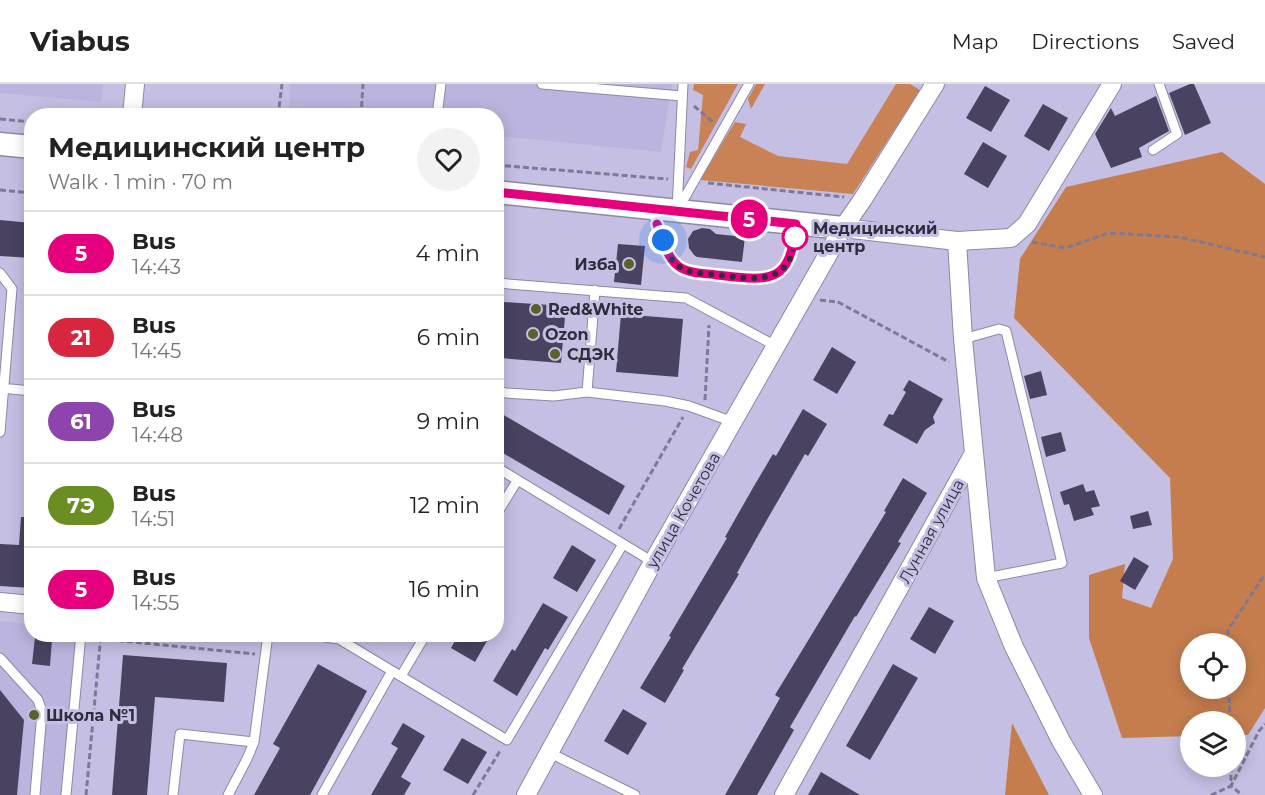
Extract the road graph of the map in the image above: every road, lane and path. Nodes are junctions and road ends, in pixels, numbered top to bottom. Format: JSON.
{"nodes":[{"id":1,"x":135,"y":84,"type":"edge"},
{"id":2,"x":282,"y":84,"type":"edge"},
{"id":3,"x":363,"y":84,"type":"edge"},
{"id":4,"x":441,"y":84,"type":"edge"},
{"id":5,"x":542,"y":84,"type":"edge"},
{"id":6,"x":683,"y":84,"type":"edge"},
{"id":7,"x":749,"y":84,"type":"edge"},
{"id":8,"x":935,"y":84,"type":"edge"},
{"id":9,"x":1112,"y":84,"type":"edge"},
{"id":10,"x":1159,"y":84,"type":"edge"},
{"id":11,"x":682,"y":96,"type":"junction"},
{"id":12,"x":133,"y":108,"type":"edge"},
{"id":13,"x":279,"y":108,"type":"edge"},
{"id":14,"x":362,"y":108,"type":"edge"},
{"id":15,"x":438,"y":108,"type":"edge"},
{"id":16,"x":0,"y":118,"type":"edge"},
{"id":17,"x":24,"y":121,"type":"edge"},
{"id":18,"x":722,"y":130,"type":"junction"},
{"id":19,"x":0,"y":144,"type":"edge"},
{"id":20,"x":24,"y":146,"type":"edge"},
{"id":21,"x":1153,"y":150,"type":"dead end"},
{"id":22,"x":630,"y":176,"type":"dead end"},
{"id":23,"x":630,"y":182,"type":"dead end"},
{"id":24,"x":0,"y":190,"type":"edge"},
{"id":25,"x":24,"y":192,"type":"edge"},
{"id":26,"x":504,"y":194,"type":"edge"},
{"id":27,"x":651,"y":207,"type":"junction"},
{"id":28,"x":677,"y":211,"type":"junction"},
{"id":29,"x":796,"y":224,"type":"junction"},
{"id":30,"x":843,"y":228,"type":"junction"},
{"id":31,"x":1011,"y":238,"type":"junction"},
{"id":32,"x":957,"y":242,"type":"junction"},
{"id":33,"x":1265,"y":256,"type":"edge"},
{"id":34,"x":0,"y":273,"type":"edge"},
{"id":35,"x":504,"y":284,"type":"edge"},
{"id":36,"x":595,"y":290,"type":"junction"},
{"id":37,"x":803,"y":297,"type":"junction"},
{"id":38,"x":710,"y":311,"type":"junction"},
{"id":39,"x":963,"y":339,"type":"junction"},
{"id":40,"x":776,"y":346,"type":"junction"},
{"id":41,"x":966,"y":371,"type":"junction"},
{"id":42,"x":2,"y":388,"type":"edge"},
{"id":43,"x":24,"y":390,"type":"edge"},
{"id":44,"x":504,"y":392,"type":"edge"},
{"id":45,"x":587,"y":392,"type":"junction"},
{"id":46,"x":689,"y":406,"type":"junction"},
{"id":47,"x":704,"y":411,"type":"junction"},
{"id":48,"x":733,"y":422,"type":"junction"},
{"id":49,"x":0,"y":432,"type":"edge"},
{"id":50,"x":974,"y":453,"type":"junction"},
{"id":51,"x":504,"y":472,"type":"edge"},
{"id":52,"x":517,"y":481,"type":"junction"},
{"id":53,"x":504,"y":502,"type":"edge"},
{"id":54,"x":613,"y":538,"type":"junction"},
{"id":55,"x":623,"y":544,"type":"junction"},
{"id":56,"x":653,"y":562,"type":"junction"},
{"id":57,"x":1265,"y":574,"type":"edge"},
{"id":58,"x":986,"y":578,"type":"junction"},
{"id":59,"x":0,"y":602,"type":"edge"},
{"id":60,"x":24,"y":604,"type":"edge"},
{"id":61,"x":1228,"y":633,"type":"edge"},
{"id":62,"x":84,"y":642,"type":"edge"},
{"id":63,"x":100,"y":642,"type":"edge"},
{"id":64,"x":146,"y":642,"type":"edge"},
{"id":65,"x":267,"y":642,"type":"edge"},
{"id":66,"x":348,"y":642,"type":"edge"},
{"id":67,"x":421,"y":642,"type":"edge"},
{"id":68,"x":266,"y":655,"type":"junction"},
{"id":69,"x":0,"y":658,"type":"edge"},
{"id":70,"x":392,"y":671,"type":"junction"},
{"id":71,"x":401,"y":676,"type":"junction"},
{"id":72,"x":1265,"y":724,"type":"edge"},
{"id":73,"x":507,"y":740,"type":"junction"},
{"id":74,"x":254,"y":742,"type":"junction"},
{"id":75,"x":550,"y":753,"type":"junction"},
{"id":76,"x":1231,"y":777,"type":"edge"},
{"id":77,"x":1231,"y":786,"type":"junction"},
{"id":78,"x":35,"y":795,"type":"edge"},
{"id":79,"x":66,"y":795,"type":"edge"},
{"id":80,"x":86,"y":795,"type":"edge"},
{"id":81,"x":173,"y":795,"type":"edge"},
{"id":82,"x":228,"y":795,"type":"edge"},
{"id":83,"x":322,"y":795,"type":"edge"},
{"id":84,"x":473,"y":795,"type":"edge"},
{"id":85,"x":526,"y":795,"type":"edge"},
{"id":86,"x":635,"y":795,"type":"edge"},
{"id":87,"x":784,"y":795,"type":"edge"},
{"id":88,"x":1093,"y":795,"type":"edge"},
{"id":89,"x":1211,"y":795,"type":"edge"},
{"id":90,"x":1242,"y":795,"type":"edge"}],
"edges":[{"from":1,"to":12,"type":"street"},
{"from":2,"to":13,"type":"path"},
{"from":3,"to":14,"type":"path"},
{"from":4,"to":15,"type":"lane"},
{"from":5,"to":11,"type":"lane"},
{"from":6,"to":11,"type":"lane"},
{"from":7,"to":18,"type":"lane"},
{"from":8,"to":30,"type":"street","name":"улица Кочетова"},
{"from":9,"to":31,"type":"street"},
{"from":10,"to":21,"type":"lane"},
{"from":11,"to":18,"type":"path"},
{"from":11,"to":28,"type":"lane"},
{"from":16,"to":17,"type":"path"},
{"from":18,"to":28,"type":"lane"},
{"from":19,"to":20,"type":"street"},
{"from":22,"to":23,"type":"path"},
{"from":24,"to":25,"type":"path"},
{"from":26,"to":27,"type":"street"},
{"from":27,"to":28,"type":"street"},
{"from":27,"to":29,"type":"lane"},
{"from":28,"to":29,"type":"street"},
{"from":29,"to":30,"type":"street"},
{"from":30,"to":32,"type":"street"},
{"from":30,"to":37,"type":"street","name":"улица Кочетова"},
{"from":31,"to":32,"type":"street"},
{"from":31,"to":33,"type":"path"},
{"from":32,"to":39,"type":"street"},
{"from":34,"to":42,"type":"lane"},
{"from":35,"to":36,"type":"lane"},
{"from":36,"to":38,"type":"lane"},
{"from":36,"to":45,"type":"lane"},
{"from":37,"to":40,"type":"street","name":"улица Кочетова"},
{"from":37,"to":41,"type":"path"},
{"from":38,"to":40,"type":"lane"},
{"from":38,"to":47,"type":"path"},
{"from":39,"to":41,"type":"street"},
{"from":39,"to":58,"type":"lane"},
{"from":40,"to":48,"type":"street","name":"улица Кочетова"},
{"from":41,"to":50,"type":"street"},
{"from":42,"to":43,"type":"lane"},
{"from":42,"to":49,"type":"lane"},
{"from":44,"to":45,"type":"lane"},
{"from":45,"to":46,"type":"lane"},
{"from":46,"to":47,"type":"lane"},
{"from":46,"to":54,"type":"path"},
{"from":47,"to":48,"type":"lane"},
{"from":48,"to":56,"type":"street","name":"улица Кочетова"},
{"from":50,"to":58,"type":"street"},
{"from":50,"to":87,"type":"street","name":"Лунная улица"},
{"from":51,"to":52,"type":"lane"},
{"from":52,"to":53,"type":"lane"},
{"from":52,"to":54,"type":"lane"},
{"from":54,"to":55,"type":"lane"},
{"from":55,"to":56,"type":"lane"},
{"from":55,"to":73,"type":"lane"},
{"from":56,"to":75,"type":"street","name":"улица Кочетова"},
{"from":57,"to":61,"type":"path"},
{"from":58,"to":88,"type":"street"},
{"from":59,"to":60,"type":"street"},
{"from":62,"to":79,"type":"lane"},
{"from":63,"to":80,"type":"path"},
{"from":64,"to":68,"type":"path"},
{"from":65,"to":68,"type":"lane"},
{"from":66,"to":70,"type":"lane"},
{"from":67,"to":71,"type":"lane"},
{"from":68,"to":74,"type":"lane"},
{"from":69,"to":78,"type":"lane"},
{"from":70,"to":71,"type":"lane"},
{"from":70,"to":83,"type":"lane"},
{"from":71,"to":73,"type":"lane"},
{"from":72,"to":77,"type":"path"},
{"from":73,"to":84,"type":"path"},
{"from":74,"to":81,"type":"lane"},
{"from":74,"to":82,"type":"lane"},
{"from":75,"to":85,"type":"street","name":"улица Кочетова"},
{"from":75,"to":86,"type":"lane"},
{"from":76,"to":77,"type":"path"},
{"from":77,"to":89,"type":"path"},
{"from":77,"to":90,"type":"path"}]}
